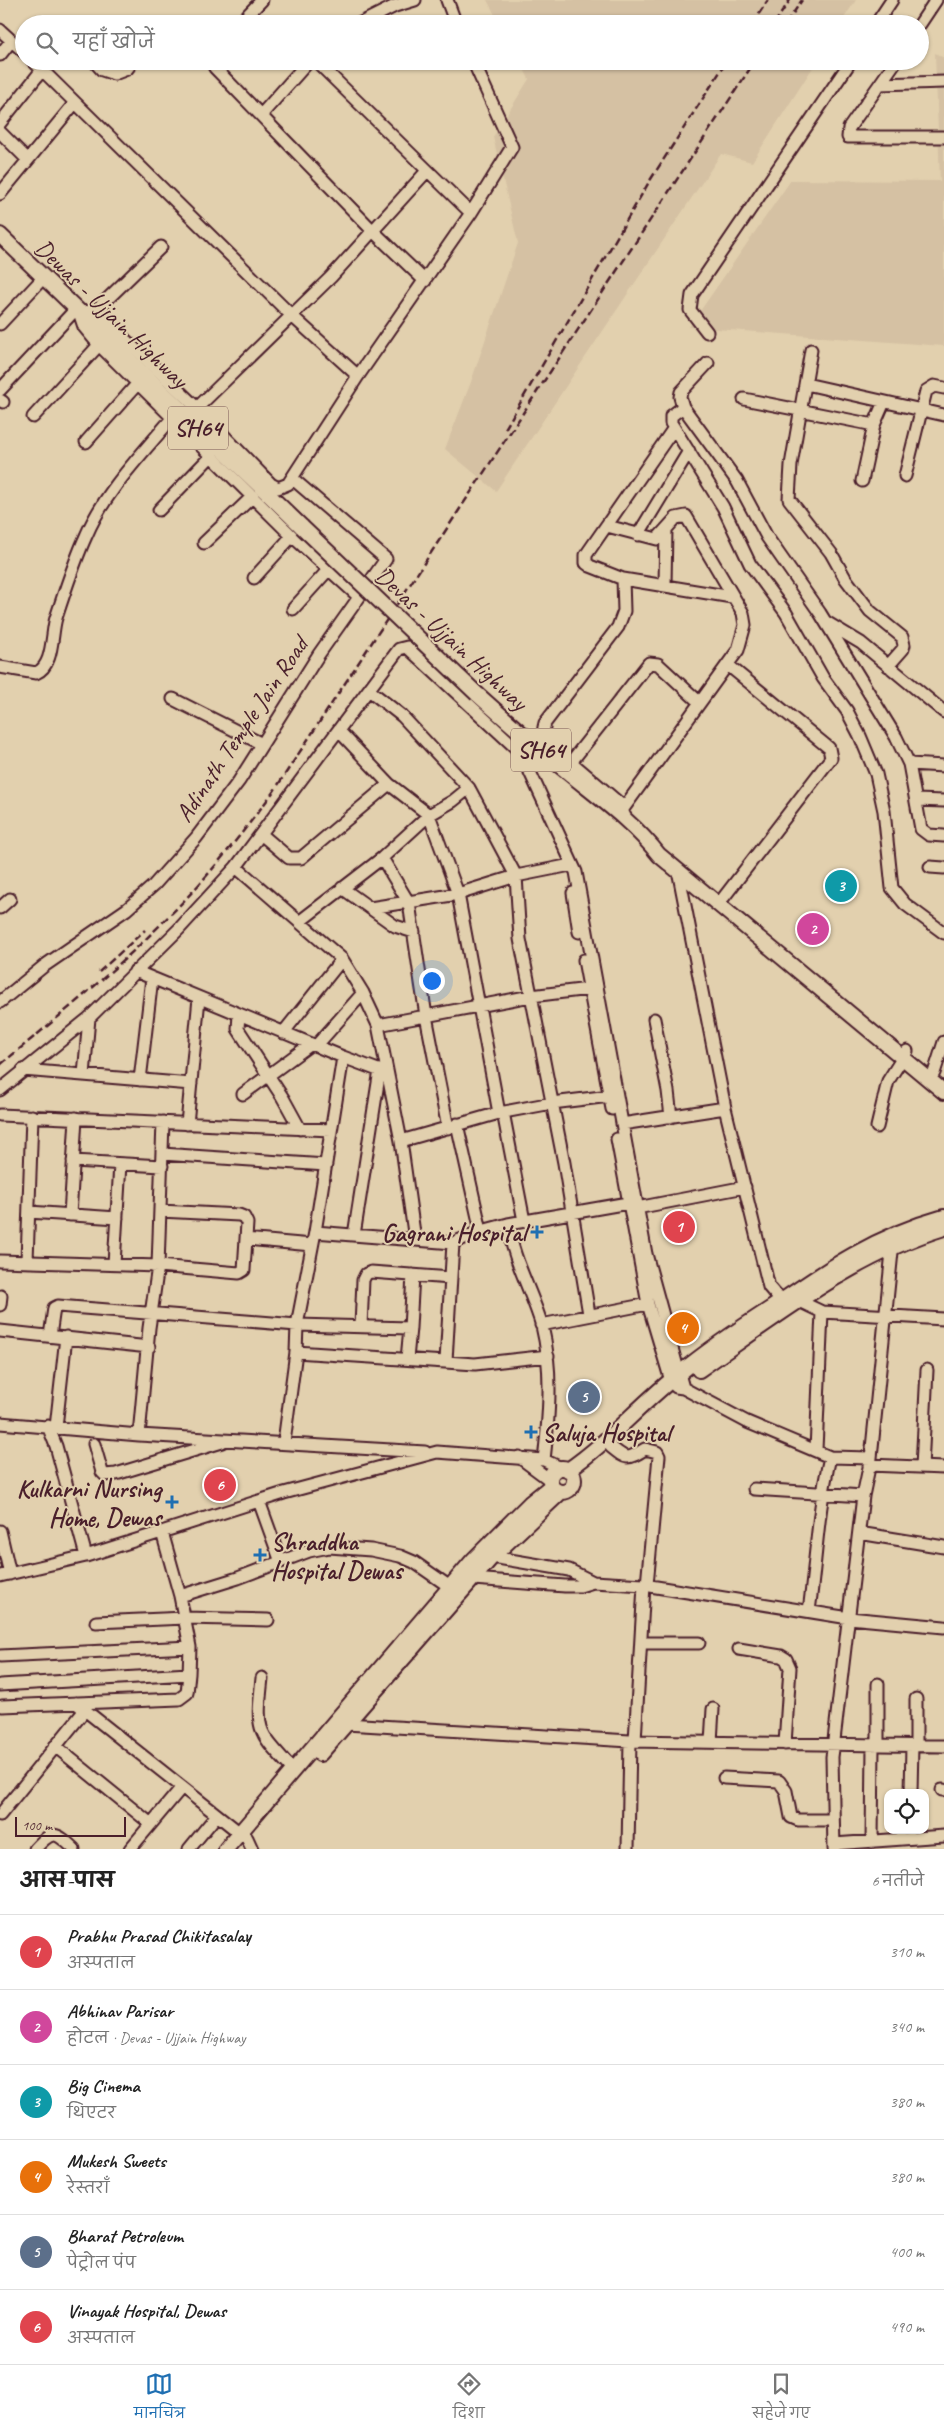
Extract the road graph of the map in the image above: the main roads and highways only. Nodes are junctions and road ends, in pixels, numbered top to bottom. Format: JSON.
{"nodes":[{"id":1,"x":0,"y":235,"type":"edge"},
{"id":2,"x":297,"y":531,"type":"joint"},
{"id":3,"x":645,"y":836,"type":"junction"},
{"id":4,"x":905,"y":1054,"type":"junction"},
{"id":5,"x":939,"y":1077,"type":"edge"},
{"id":6,"x":944,"y":1092,"type":"edge"},
{"id":7,"x":944,"y":1217,"type":"edge"},
{"id":8,"x":944,"y":1228,"type":"edge"},
{"id":9,"x":893,"y":1240,"type":"junction"},
{"id":10,"x":678,"y":1382,"type":"junction"},
{"id":11,"x":567,"y":1472,"type":"junction"},
{"id":12,"x":554,"y":1486,"type":"junction"},
{"id":13,"x":246,"y":1840,"type":"edge"},
{"id":14,"x":226,"y":1849,"type":"edge"},
{"id":15,"x":238,"y":1849,"type":"edge"}],
"edges":[{"from":1,"to":2,"type":"main road","name":"Dewas - Ujjain Highway","number":"SH64"},
{"from":2,"to":3,"type":"main road","name":"Devas - Ujjain Highway","number":"SH64","bridge":true},
{"from":3,"to":4,"type":"main road","name":"Devas - Ujjain Highway","number":"SH64"},
{"from":3,"to":4,"type":"main road","name":"Devas - Ujjain Highway","number":"SH64"},
{"from":4,"to":5,"type":"main road","name":"Devas - Ujjain Highway","number":"SH64"},
{"from":4,"to":6,"type":"main road","name":"Devas - Ujjain Highway","number":"SH64"},
{"from":7,"to":9,"type":"main road"},
{"from":8,"to":9,"type":"main road"},
{"from":9,"to":10,"type":"main road"},
{"from":9,"to":10,"type":"main road"},
{"from":10,"to":11,"type":"main road"},
{"from":10,"to":11,"type":"main road"},
{"from":11,"to":12,"type":"main road"},
{"from":11,"to":12,"type":"main road"},
{"from":12,"to":13,"type":"main road"},
{"from":12,"to":13,"type":"main road"},
{"from":13,"to":14,"type":"main road"},
{"from":13,"to":15,"type":"main road"}]}
